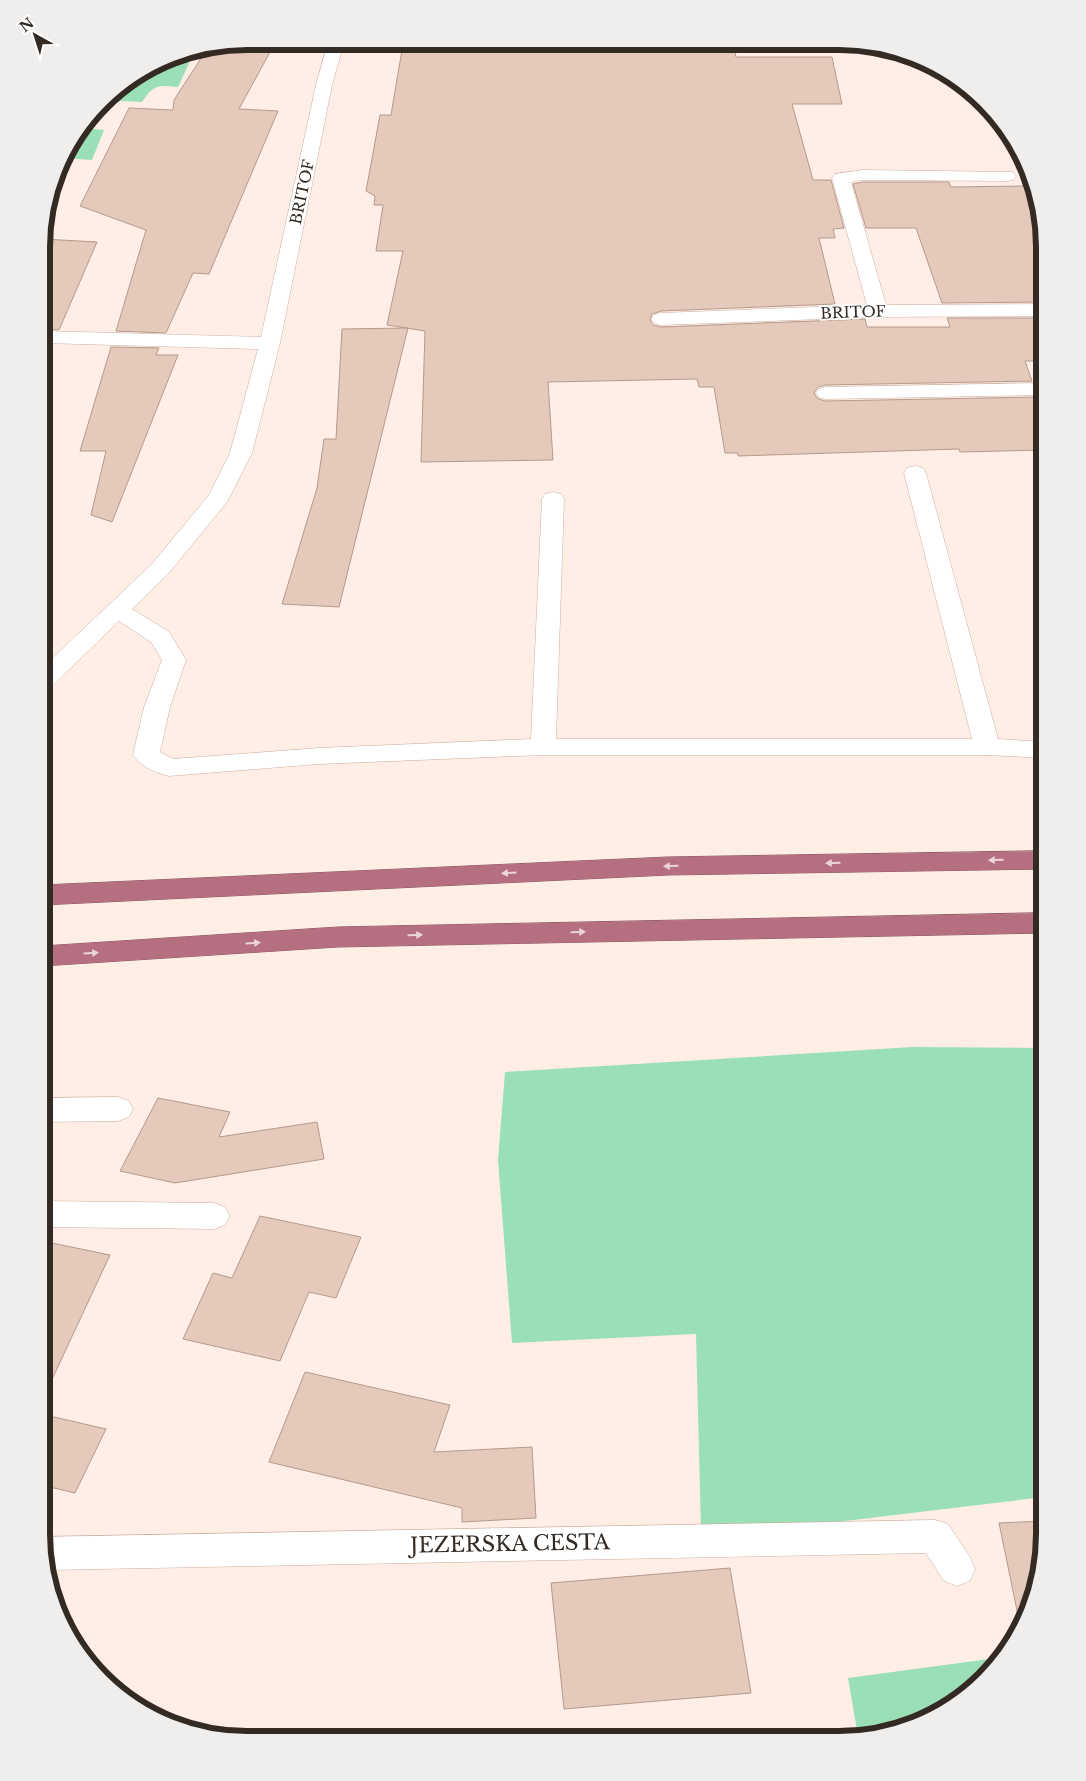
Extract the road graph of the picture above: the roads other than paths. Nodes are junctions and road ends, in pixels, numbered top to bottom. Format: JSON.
{"nodes":[{"id":1,"x":334,"y":50,"type":"edge"},
{"id":2,"x":1007,"y":176,"type":"dead end"},
{"id":3,"x":1036,"y":310,"type":"edge"},
{"id":4,"x":878,"y":311,"type":"junction"},
{"id":5,"x":661,"y":319,"type":"dead end"},
{"id":6,"x":50,"y":337,"type":"edge"},
{"id":7,"x":270,"y":343,"type":"junction"},
{"id":8,"x":1036,"y":388,"type":"edge"},
{"id":9,"x":826,"y":393,"type":"dead end"},
{"id":10,"x":915,"y":473,"type":"dead end"},
{"id":11,"x":553,"y":499,"type":"dead end"},
{"id":12,"x":118,"y":610,"type":"junction"},
{"id":13,"x":50,"y":674,"type":"edge"},
{"id":14,"x":543,"y":747,"type":"junction"},
{"id":15,"x":987,"y":747,"type":"junction"},
{"id":16,"x":1036,"y":750,"type":"edge"},
{"id":17,"x":1036,"y":860,"type":"edge"},
{"id":18,"x":50,"y":895,"type":"edge"},
{"id":19,"x":1036,"y":923,"type":"edge"},
{"id":20,"x":50,"y":955,"type":"edge"},
{"id":21,"x":118,"y":1109,"type":"dead end"},
{"id":22,"x":50,"y":1110,"type":"edge"},
{"id":23,"x":50,"y":1214,"type":"edge"},
{"id":24,"x":214,"y":1216,"type":"dead end"},
{"id":25,"x":51,"y":1552,"type":"edge"},
{"id":26,"x":957,"y":1569,"type":"dead end"}],
"edges":[{"from":1,"to":7,"type":"street","name":"BRITOF"},
{"from":2,"to":4,"type":"street"},
{"from":3,"to":4,"type":"street","name":"BRITOF"},
{"from":4,"to":5,"type":"street","name":"BRITOF"},
{"from":6,"to":7,"type":"street"},
{"from":7,"to":12,"type":"street","name":"BRITOF"},
{"from":8,"to":9,"type":"street"},
{"from":10,"to":15,"type":"street"},
{"from":11,"to":14,"type":"street"},
{"from":12,"to":13,"type":"street"},
{"from":12,"to":14,"type":"street"},
{"from":14,"to":15,"type":"street"},
{"from":15,"to":16,"type":"street"},
{"from":17,"to":18,"type":"highway","one_way":true},
{"from":20,"to":19,"type":"highway","one_way":true},
{"from":21,"to":22,"type":"street"},
{"from":23,"to":24,"type":"street"},
{"from":25,"to":26,"type":"street","name":"JEZERSKA CESTA"}]}
